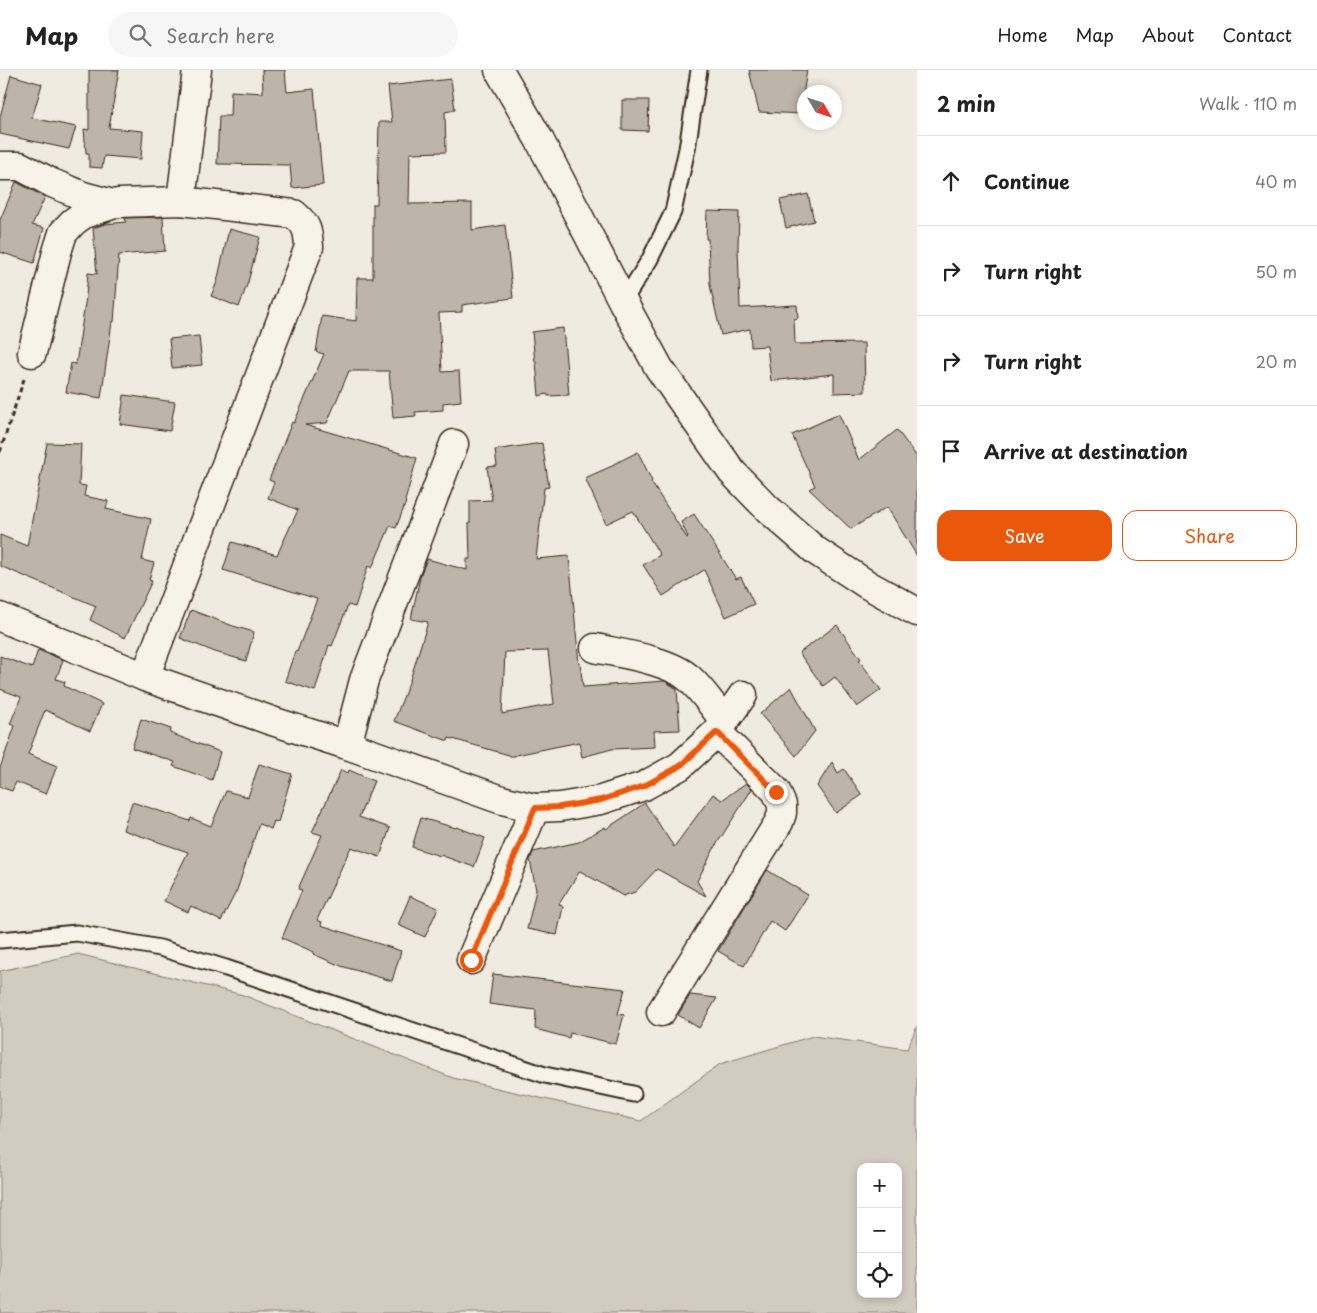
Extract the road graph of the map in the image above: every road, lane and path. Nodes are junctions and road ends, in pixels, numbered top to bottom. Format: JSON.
{"nodes":[{"id":1,"x":197,"y":70,"type":"edge"},
{"id":2,"x":499,"y":70,"type":"edge"},
{"id":3,"x":699,"y":70,"type":"edge"},
{"id":4,"x":0,"y":166,"type":"edge"},
{"id":5,"x":181,"y":201,"type":"junction"},
{"id":6,"x":113,"y":204,"type":"junction"},
{"id":7,"x":623,"y":302,"type":"junction"},
{"id":8,"x":29,"y":364,"type":"joint"},
{"id":9,"x":454,"y":444,"type":"dead end"},
{"id":10,"x":0,"y":452,"type":"edge"},
{"id":11,"x":917,"y":612,"type":"edge"},
{"id":12,"x":0,"y":617,"type":"edge"},
{"id":13,"x":595,"y":648,"type":"dead end"},
{"id":14,"x":145,"y":677,"type":"junction"},
{"id":15,"x":743,"y":694,"type":"dead end"},
{"id":16,"x":721,"y":726,"type":"junction"},
{"id":17,"x":347,"y":745,"type":"junction"},
{"id":18,"x":535,"y":808,"type":"junction"},
{"id":19,"x":0,"y":940,"type":"edge"},
{"id":20,"x":471,"y":960,"type":"dead end"},
{"id":21,"x":661,"y":1012,"type":"dead end"},
{"id":22,"x":633,"y":1094,"type":"dead end"}],
"edges":[{"from":1,"to":5,"type":"street"},
{"from":2,"to":7,"type":"street"},
{"from":3,"to":7,"type":"lane"},
{"from":4,"to":6,"type":"street"},
{"from":5,"to":6,"type":"street"},
{"from":5,"to":14,"type":"street"},
{"from":6,"to":8,"type":"street"},
{"from":7,"to":11,"type":"street"},
{"from":8,"to":10,"type":"path"},
{"from":9,"to":17,"type":"street"},
{"from":12,"to":14,"type":"street"},
{"from":13,"to":16,"type":"street"},
{"from":14,"to":17,"type":"street"},
{"from":15,"to":16,"type":"street"},
{"from":16,"to":18,"type":"street"},
{"from":16,"to":21,"type":"street"},
{"from":17,"to":18,"type":"street"},
{"from":18,"to":20,"type":"street"},
{"from":19,"to":22,"type":"lane"}]}
